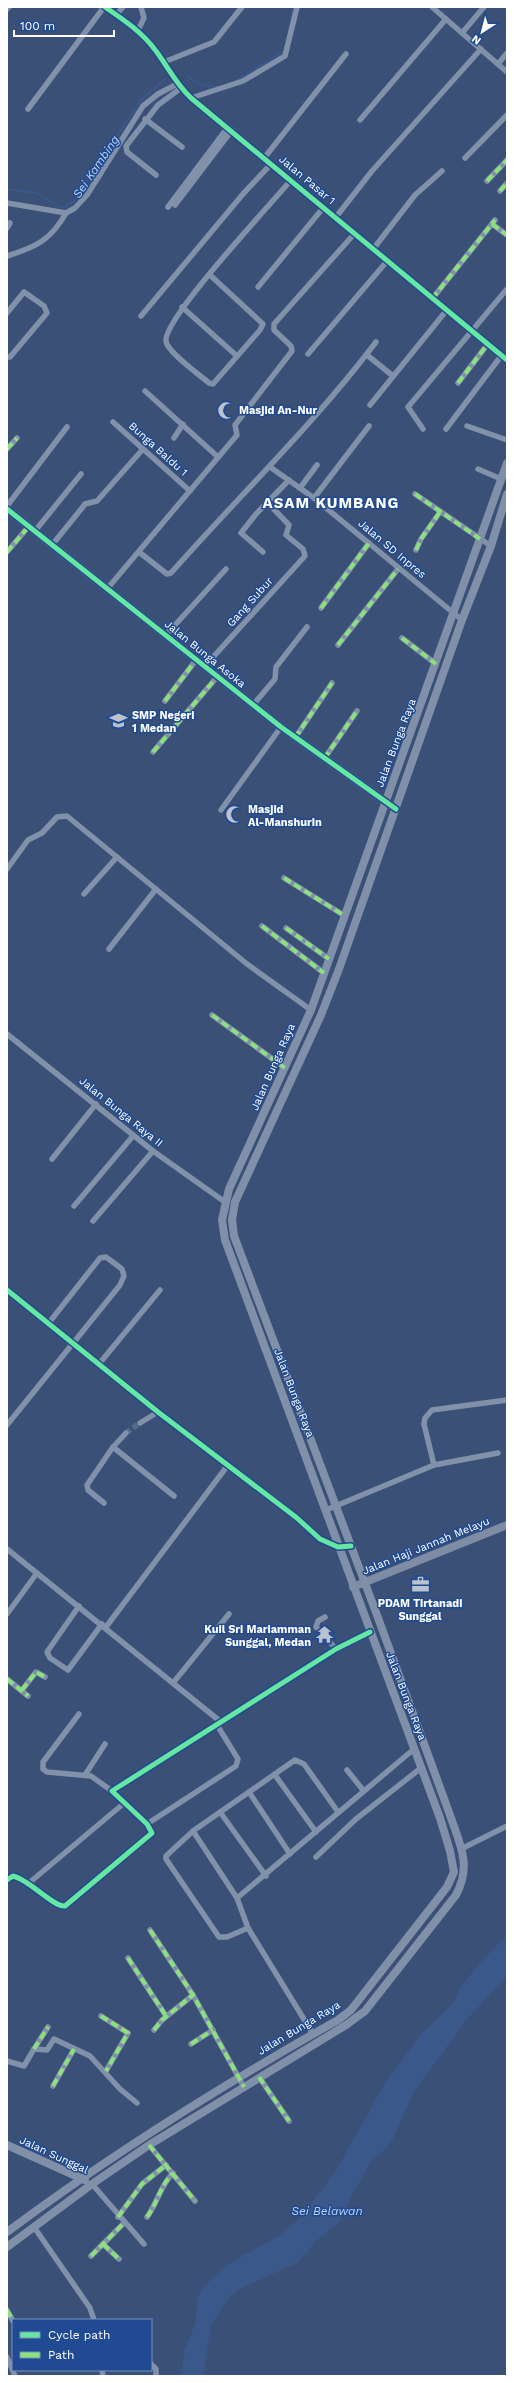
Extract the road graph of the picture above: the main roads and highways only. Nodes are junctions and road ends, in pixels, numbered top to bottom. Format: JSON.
{"nodes":[{"id":1,"x":507,"y":463,"type":"edge"},
{"id":2,"x":507,"y":496,"type":"edge"},
{"id":3,"x":280,"y":1079,"type":"junction"},
{"id":4,"x":290,"y":1083,"type":"junction"},
{"id":5,"x":290,"y":1386,"type":"junction"},
{"id":6,"x":280,"y":1389,"type":"junction"},
{"id":7,"x":322,"y":2029,"type":"junction"},
{"id":8,"x":326,"y":2037,"type":"junction"},
{"id":9,"x":7,"y":2145,"type":"edge"},
{"id":10,"x":81,"y":2178,"type":"junction"},
{"id":11,"x":92,"y":2184,"type":"junction"},
{"id":12,"x":7,"y":2232,"type":"edge"},
{"id":13,"x":7,"y":2247,"type":"edge"}],
"edges":[{"from":1,"to":3,"type":"main road","name":"Jalan Bunga Raya"},
{"from":2,"to":4,"type":"main road","name":"Jalan Bunga Raya"},
{"from":3,"to":4,"type":"main road"},
{"from":3,"to":6,"type":"main road","name":"Jalan Bunga Raya"},
{"from":4,"to":5,"type":"main road","name":"Jalan Bunga Raya"},
{"from":5,"to":6,"type":"main road"},
{"from":5,"to":8,"type":"main road","name":"Jalan Bunga Raya"},
{"from":6,"to":7,"type":"main road","name":"Jalan Bunga Raya"},
{"from":7,"to":8,"type":"main road"},
{"from":7,"to":10,"type":"main road","name":"Jalan Bunga Raya"},
{"from":8,"to":11,"type":"main road","name":"Jalan Bunga Raya"},
{"from":9,"to":10,"type":"main road","name":"Jalan Sunggal"},
{"from":10,"to":11,"type":"main road","name":"Jalan Sunggal"},
{"from":10,"to":12,"type":"main road","name":"Jalan Bunga Raya"},
{"from":11,"to":13,"type":"main road","name":"Jalan Bunga Raya"}]}
